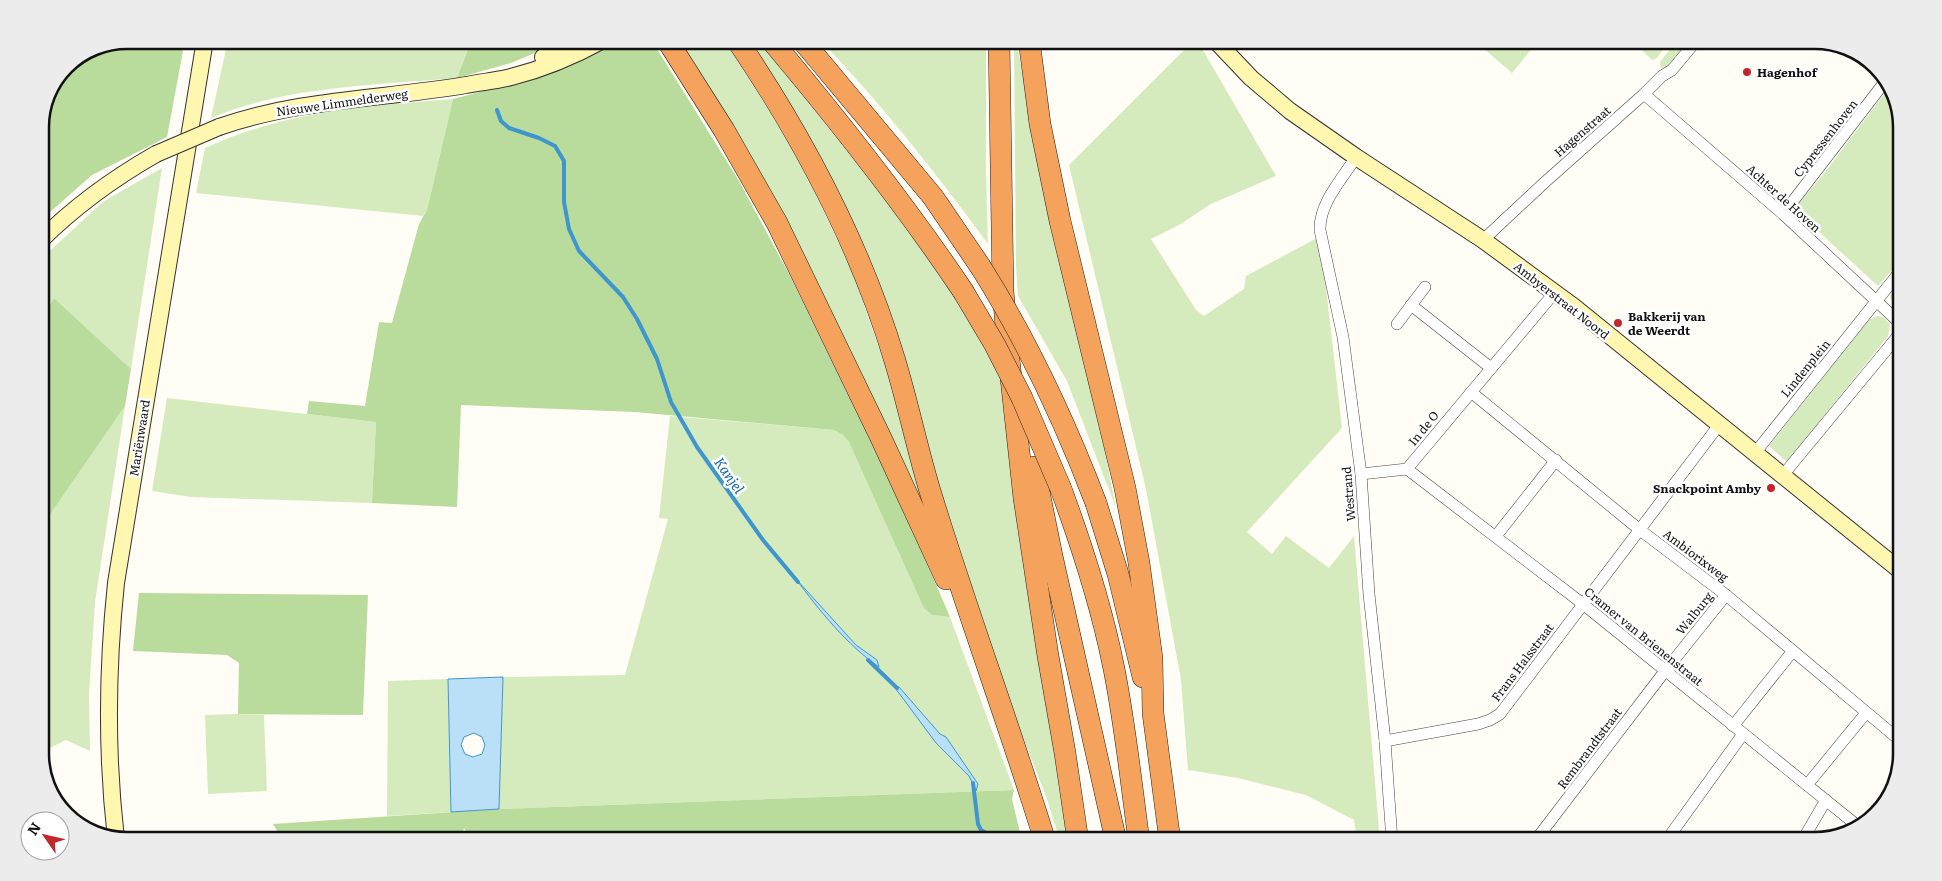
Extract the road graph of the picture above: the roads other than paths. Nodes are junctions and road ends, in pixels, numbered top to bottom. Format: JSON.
{"nodes":[{"id":1,"x":205,"y":49,"type":"edge"},
{"id":2,"x":558,"y":49,"type":"edge"},
{"id":3,"x":584,"y":49,"type":"edge"},
{"id":4,"x":674,"y":49,"type":"edge"},
{"id":5,"x":743,"y":49,"type":"edge"},
{"id":6,"x":778,"y":49,"type":"edge"},
{"id":7,"x":810,"y":49,"type":"edge"},
{"id":8,"x":999,"y":49,"type":"edge"},
{"id":9,"x":1030,"y":49,"type":"edge"},
{"id":10,"x":1223,"y":49,"type":"edge"},
{"id":11,"x":1690,"y":49,"type":"edge"},
{"id":12,"x":470,"y":84,"type":"junction"},
{"id":13,"x":1882,"y":87,"type":"edge"},
{"id":14,"x":1644,"y":94,"type":"junction"},
{"id":15,"x":1356,"y":157,"type":"junction"},
{"id":16,"x":1783,"y":214,"type":"junction"},
{"id":17,"x":49,"y":232,"type":"edge"},
{"id":18,"x":1483,"y":240,"type":"junction"},
{"id":19,"x":1003,"y":261,"type":"junction"},
{"id":20,"x":1893,"y":281,"type":"edge"},
{"id":21,"x":1426,"y":287,"type":"dead end"},
{"id":22,"x":1555,"y":292,"type":"junction"},
{"id":23,"x":1877,"y":301,"type":"junction"},
{"id":24,"x":1411,"y":305,"type":"junction"},
{"id":25,"x":1893,"y":316,"type":"edge"},
{"id":26,"x":1397,"y":324,"type":"dead end"},
{"id":27,"x":1893,"y":342,"type":"edge"},
{"id":28,"x":1491,"y":368,"type":"junction"},
{"id":29,"x":1471,"y":392,"type":"junction"},
{"id":30,"x":1719,"y":425,"type":"junction"},
{"id":31,"x":1755,"y":452,"type":"junction"},
{"id":32,"x":1556,"y":460,"type":"junction"},
{"id":33,"x":1407,"y":469,"type":"junction"},
{"id":34,"x":1361,"y":474,"type":"junction"},
{"id":35,"x":1784,"y":475,"type":"junction"},
{"id":36,"x":1640,"y":530,"type":"junction"},
{"id":37,"x":1496,"y":536,"type":"junction"},
{"id":38,"x":1893,"y":565,"type":"edge"},
{"id":39,"x":1726,"y":595,"type":"junction"},
{"id":40,"x":1583,"y":604,"type":"junction"},
{"id":41,"x":1792,"y":652,"type":"junction"},
{"id":42,"x":988,"y":668,"type":"junction"},
{"id":43,"x":1665,"y":671,"type":"junction"},
{"id":44,"x":1153,"y":713,"type":"junction"},
{"id":45,"x":1866,"y":713,"type":"junction"},
{"id":46,"x":1733,"y":726,"type":"junction"},
{"id":47,"x":1743,"y":734,"type":"junction"},
{"id":48,"x":1893,"y":735,"type":"edge"},
{"id":49,"x":1385,"y":741,"type":"junction"},
{"id":50,"x":1807,"y":785,"type":"junction"},
{"id":51,"x":1826,"y":800,"type":"junction"},
{"id":52,"x":1853,"y":822,"type":"edge"},
{"id":53,"x":115,"y":831,"type":"edge"},
{"id":54,"x":1042,"y":832,"type":"edge"},
{"id":55,"x":1077,"y":832,"type":"edge"},
{"id":56,"x":1114,"y":832,"type":"edge"},
{"id":57,"x":1137,"y":832,"type":"edge"},
{"id":58,"x":1169,"y":832,"type":"edge"},
{"id":59,"x":1391,"y":832,"type":"edge"},
{"id":60,"x":1542,"y":832,"type":"edge"},
{"id":61,"x":1672,"y":832,"type":"edge"},
{"id":62,"x":1807,"y":832,"type":"edge"}],
"edges":[{"from":1,"to":53,"type":"street","name":"Mariënwaard"},
{"from":2,"to":12,"type":"street","name":"Nieuwe Limmelderweg"},
{"from":3,"to":12,"type":"street","name":"Nieuwe Limmelderweg"},
{"from":4,"to":42,"type":"highway"},
{"from":5,"to":42,"type":"highway"},
{"from":6,"to":57,"type":"highway","bridge":true},
{"from":7,"to":44,"type":"highway","bridge":true},
{"from":8,"to":19,"type":"highway"},
{"from":9,"to":44,"type":"highway"},
{"from":10,"to":15,"type":"street","name":"Ambyerstraat Noord"},
{"from":11,"to":14,"type":"street","name":"Hagenstraat"},
{"from":12,"to":17,"type":"street","name":"Nieuwe Limmelderweg","bridge":true},
{"from":13,"to":16,"type":"street","name":"Cypressenhoven"},
{"from":14,"to":16,"type":"street","name":"Achter de Hoven"},
{"from":14,"to":18,"type":"street","name":"Hagenstraat"},
{"from":15,"to":18,"type":"street","name":"Ambyerstraat Noord"},
{"from":15,"to":34,"type":"street","name":"Westrand"},
{"from":16,"to":23,"type":"street","name":"Achter de Hoven"},
{"from":18,"to":22,"type":"street","name":"Ambyerstraat Noord"},
{"from":19,"to":55,"type":"highway"},
{"from":19,"to":56,"type":"highway"},
{"from":20,"to":23,"type":"street","name":"Lindenplein"},
{"from":21,"to":24,"type":"street"},
{"from":22,"to":28,"type":"street","name":"In de O"},
{"from":22,"to":30,"type":"street","name":"Ambyerstraat Noord"},
{"from":23,"to":25,"type":"street","name":"Achter de Hoven"},
{"from":23,"to":31,"type":"street","name":"Lindenplein"},
{"from":24,"to":26,"type":"street"},
{"from":24,"to":28,"type":"street"},
{"from":27,"to":35,"type":"street"},
{"from":28,"to":29,"type":"street","name":"In de O"},
{"from":29,"to":32,"type":"street","name":"Ambiorixweg"},
{"from":29,"to":33,"type":"street","name":"In de O"},
{"from":30,"to":31,"type":"street","name":"Ambyerstraat Noord"},
{"from":30,"to":36,"type":"street"},
{"from":31,"to":35,"type":"street","name":"Ambyerstraat Noord"},
{"from":32,"to":36,"type":"street","name":"Ambiorixweg"},
{"from":32,"to":37,"type":"street"},
{"from":33,"to":34,"type":"street"},
{"from":33,"to":37,"type":"street","name":"Cramer van Brienenstraat"},
{"from":34,"to":49,"type":"street","name":"Westrand"},
{"from":35,"to":38,"type":"street","name":"Ambyerstraat Noord"},
{"from":36,"to":39,"type":"street","name":"Ambiorixweg"},
{"from":36,"to":40,"type":"street"},
{"from":37,"to":40,"type":"street","name":"Cramer van Brienenstraat"},
{"from":39,"to":41,"type":"street","name":"Ambiorixweg"},
{"from":39,"to":43,"type":"street","name":"Walburg"},
{"from":40,"to":43,"type":"street","name":"Cramer van Brienenstraat"},
{"from":40,"to":49,"type":"street","name":"Frans Halsstraat"},
{"from":41,"to":45,"type":"street","name":"Ambiorixweg"},
{"from":41,"to":46,"type":"street"},
{"from":42,"to":54,"type":"highway"},
{"from":43,"to":46,"type":"street","name":"Cramer van Brienenstraat"},
{"from":43,"to":60,"type":"street","name":"Rembrandtstraat"},
{"from":44,"to":58,"type":"highway"},
{"from":45,"to":48,"type":"street","name":"Ambiorixweg"},
{"from":45,"to":50,"type":"street"},
{"from":46,"to":47,"type":"street","name":"Cramer van Brienenstraat"},
{"from":47,"to":50,"type":"street","name":"Cramer van Brienenstraat"},
{"from":47,"to":61,"type":"street"},
{"from":49,"to":59,"type":"street","name":"Westrand"},
{"from":50,"to":51,"type":"street","name":"Cramer van Brienenstraat"},
{"from":51,"to":52,"type":"street","name":"Cramer van Brienenstraat"},
{"from":51,"to":62,"type":"street"}]}
